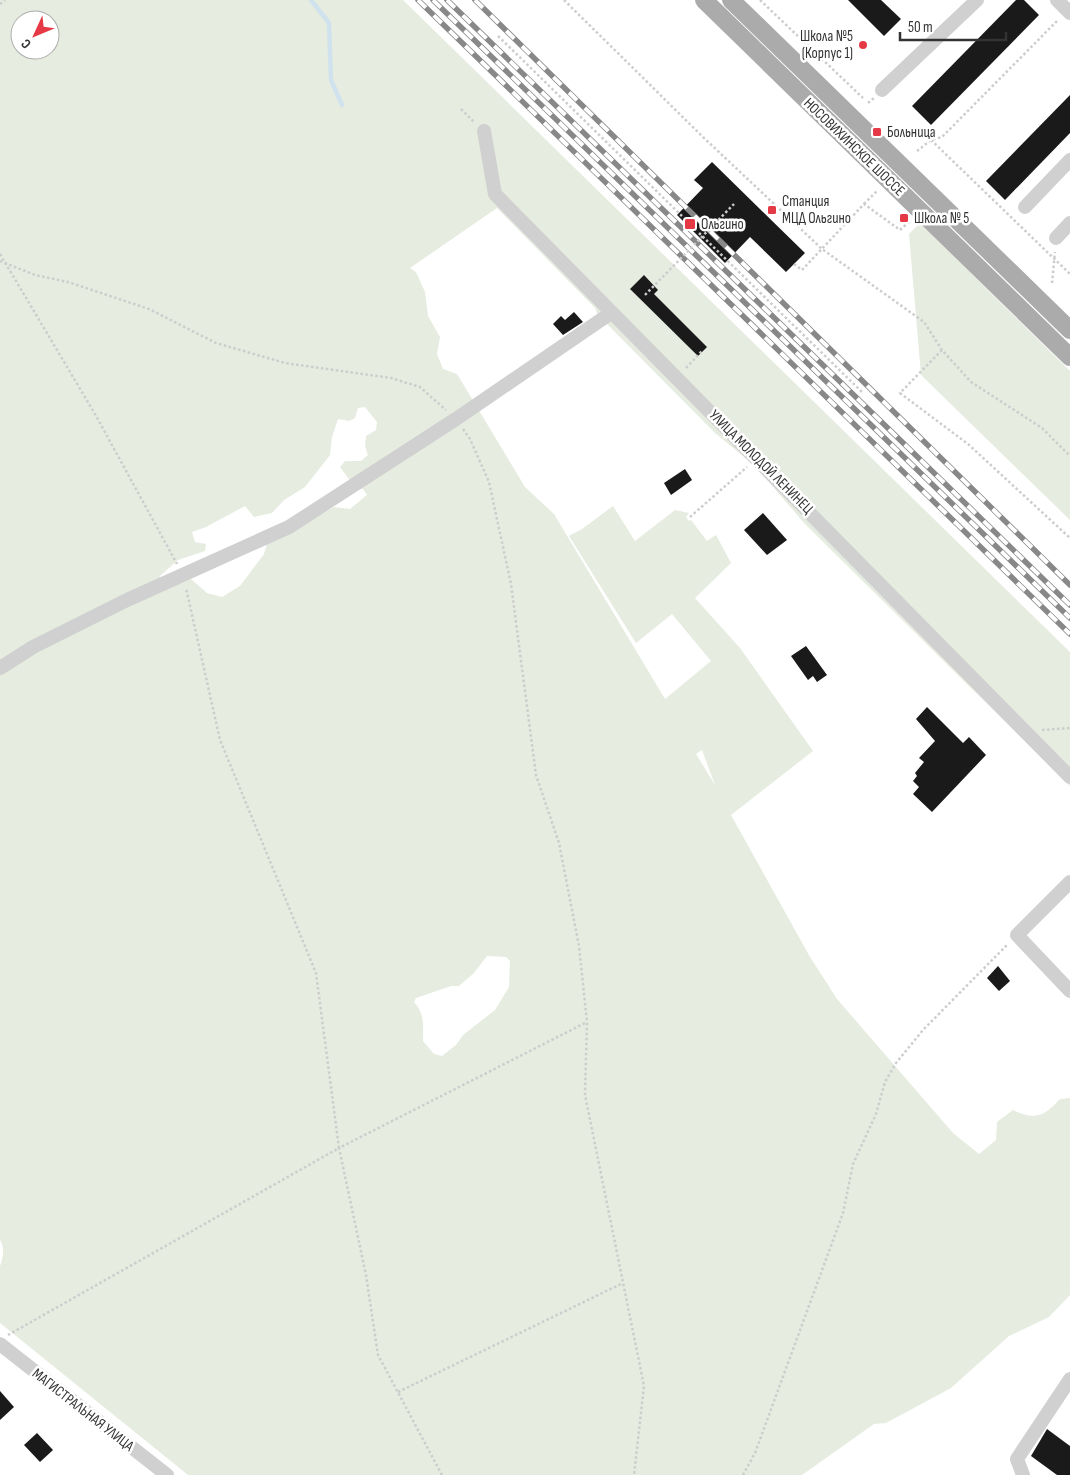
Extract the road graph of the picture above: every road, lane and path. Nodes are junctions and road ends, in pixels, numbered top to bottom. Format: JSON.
{"nodes":[{"id":1,"x":5,"y":0,"type":"edge"},
{"id":2,"x":564,"y":0,"type":"edge"},
{"id":3,"x":704,"y":0,"type":"edge"},
{"id":4,"x":731,"y":0,"type":"edge"},
{"id":5,"x":760,"y":0,"type":"edge"},
{"id":6,"x":977,"y":0,"type":"edge"},
{"id":7,"x":1057,"y":0,"type":"edge"},
{"id":8,"x":0,"y":4,"type":"edge"},
{"id":9,"x":1069,"y":12,"type":"edge"},
{"id":10,"x":498,"y":36,"type":"dead end"},
{"id":11,"x":882,"y":90,"type":"dead end"},
{"id":12,"x":863,"y":98,"type":"dead end"},
{"id":13,"x":461,"y":109,"type":"dead end"},
{"id":14,"x":484,"y":131,"type":"joint"},
{"id":15,"x":931,"y":140,"type":"junction"},
{"id":16,"x":917,"y":151,"type":"dead end"},
{"id":17,"x":1070,"y":160,"type":"edge"},
{"id":18,"x":880,"y":188,"type":"dead end"},
{"id":19,"x":734,"y":204,"type":"dead end"},
{"id":20,"x":864,"y":204,"type":"junction"},
{"id":21,"x":1025,"y":207,"type":"dead end"},
{"id":22,"x":682,"y":216,"type":"dead end"},
{"id":23,"x":911,"y":220,"type":"dead end"},
{"id":24,"x":1070,"y":223,"type":"edge"},
{"id":25,"x":699,"y":233,"type":"dead end"},
{"id":26,"x":703,"y":236,"type":"junction"},
{"id":27,"x":1056,"y":238,"type":"joint"},
{"id":28,"x":822,"y":249,"type":"junction"},
{"id":29,"x":0,"y":254,"type":"edge"},
{"id":30,"x":1054,"y":258,"type":"junction"},
{"id":31,"x":2,"y":261,"type":"edge"},
{"id":32,"x":794,"y":264,"type":"dead end"},
{"id":33,"x":1070,"y":274,"type":"edge"},
{"id":34,"x":1052,"y":283,"type":"dead end"},
{"id":35,"x":646,"y":295,"type":"dead end"},
{"id":36,"x":611,"y":313,"type":"junction"},
{"id":37,"x":1070,"y":330,"type":"edge"},
{"id":38,"x":942,"y":350,"type":"junction"},
{"id":39,"x":702,"y":351,"type":"dead end"},
{"id":40,"x":1070,"y":357,"type":"edge"},
{"id":41,"x":676,"y":377,"type":"junction"},
{"id":42,"x":863,"y":393,"type":"dead end"},
{"id":43,"x":456,"y":419,"type":"junction"},
{"id":44,"x":1070,"y":456,"type":"edge"},
{"id":45,"x":758,"y":458,"type":"junction"},
{"id":46,"x":690,"y":517,"type":"dead end"},
{"id":47,"x":1070,"y":538,"type":"edge"},
{"id":48,"x":183,"y":574,"type":"junction"},
{"id":49,"x":0,"y":668,"type":"edge"},
{"id":50,"x":1070,"y":728,"type":"edge"},
{"id":51,"x":1022,"y":730,"type":"junction"},
{"id":52,"x":1070,"y":777,"type":"edge"},
{"id":53,"x":1070,"y":882,"type":"edge"},
{"id":54,"x":1017,"y":935,"type":"junction"},
{"id":55,"x":1070,"y":991,"type":"edge"},
{"id":56,"x":586,"y":1022,"type":"junction"},
{"id":57,"x":339,"y":1148,"type":"junction"},
{"id":58,"x":623,"y":1283,"type":"junction"},
{"id":59,"x":0,"y":1339,"type":"edge"},
{"id":60,"x":0,"y":1344,"type":"edge"},
{"id":61,"x":1070,"y":1379,"type":"edge"},
{"id":62,"x":398,"y":1392,"type":"junction"},
{"id":63,"x":167,"y":1475,"type":"edge"},
{"id":64,"x":442,"y":1475,"type":"edge"},
{"id":65,"x":634,"y":1475,"type":"edge"},
{"id":66,"x":743,"y":1475,"type":"edge"},
{"id":67,"x":1023,"y":1475,"type":"edge"}],
"edges":[{"from":1,"to":8,"type":"path"},
{"from":2,"to":28,"type":"path"},
{"from":3,"to":40,"type":"main road","name":"НОСОВИХИНСКОЕ ШОССЕ"},
{"from":4,"to":37,"type":"main road","name":"НОСОВИХИНСКОЕ ШОССЕ"},
{"from":5,"to":12,"type":"path"},
{"from":6,"to":11,"type":"street"},
{"from":7,"to":9,"type":"street"},
{"from":9,"to":15,"type":"path"},
{"from":10,"to":22,"type":"path"},
{"from":13,"to":14,"type":"path"},
{"from":14,"to":36,"type":"street","name":"УЛИЦА МОЛОДОЙ ЛЕНИНЕЦ"},
{"from":15,"to":16,"type":"path"},
{"from":15,"to":30,"type":"path"},
{"from":17,"to":21,"type":"street"},
{"from":18,"to":20,"type":"path"},
{"from":19,"to":26,"type":"path","bridge":true},
{"from":20,"to":23,"type":"path"},
{"from":20,"to":28,"type":"path"},
{"from":24,"to":27,"type":"street"},
{"from":25,"to":26,"type":"path","bridge":true},
{"from":26,"to":35,"type":"path","bridge":true},
{"from":26,"to":42,"type":"path","bridge":true},
{"from":27,"to":30,"type":"path"},
{"from":28,"to":32,"type":"path"},
{"from":28,"to":38,"type":"path"},
{"from":29,"to":31,"type":"path"},
{"from":30,"to":33,"type":"path"},
{"from":30,"to":34,"type":"path"},
{"from":31,"to":43,"type":"path"},
{"from":31,"to":48,"type":"path"},
{"from":36,"to":41,"type":"street","name":"УЛИЦА МОЛОДОЙ ЛЕНИНЕЦ"},
{"from":36,"to":43,"type":"street"},
{"from":38,"to":44,"type":"path"},
{"from":38,"to":47,"type":"path"},
{"from":39,"to":41,"type":"path"},
{"from":41,"to":45,"type":"street","name":"УЛИЦА МОЛОДОЙ ЛЕНИНЕЦ"},
{"from":43,"to":48,"type":"street"},
{"from":43,"to":56,"type":"path"},
{"from":45,"to":46,"type":"path"},
{"from":45,"to":51,"type":"street","name":"УЛИЦА МОЛОДОЙ ЛЕНИНЕЦ"},
{"from":48,"to":49,"type":"street"},
{"from":48,"to":57,"type":"path"},
{"from":50,"to":51,"type":"path"},
{"from":51,"to":52,"type":"street","name":"УЛИЦА МОЛОДОЙ ЛЕНИНЕЦ"},
{"from":53,"to":54,"type":"street"},
{"from":54,"to":55,"type":"street"},
{"from":54,"to":66,"type":"path"},
{"from":56,"to":57,"type":"path"},
{"from":56,"to":58,"type":"path"},
{"from":57,"to":59,"type":"path"},
{"from":57,"to":62,"type":"path"},
{"from":58,"to":62,"type":"path"},
{"from":58,"to":65,"type":"path"},
{"from":60,"to":63,"type":"street","name":"МАГИСТРАЛЬНАЯ УЛИЦА"},
{"from":61,"to":67,"type":"street"},
{"from":62,"to":64,"type":"path"}]}
